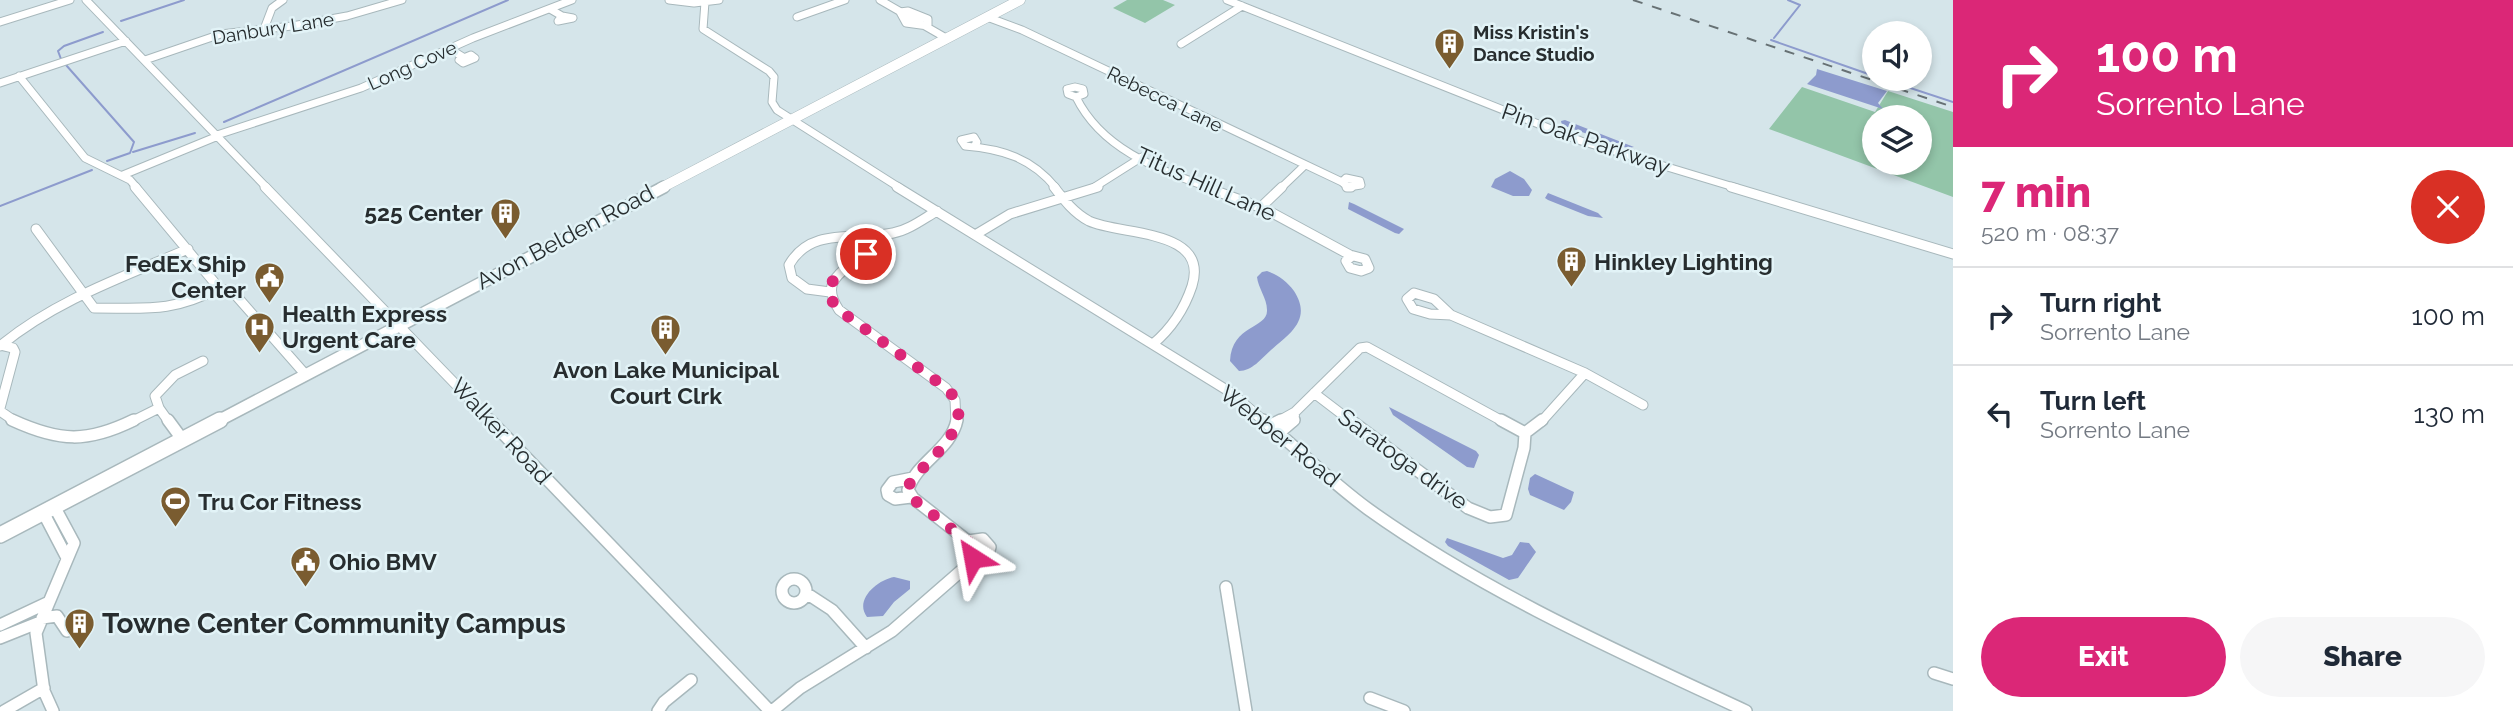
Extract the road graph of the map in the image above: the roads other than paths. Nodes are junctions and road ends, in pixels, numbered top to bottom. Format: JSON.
{"nodes":[{"id":1,"x":70,"y":0,"type":"edge"},
{"id":2,"x":86,"y":0,"type":"edge"},
{"id":3,"x":283,"y":0,"type":"edge"},
{"id":4,"x":402,"y":0,"type":"edge"},
{"id":5,"x":572,"y":0,"type":"edge"},
{"id":6,"x":669,"y":0,"type":"edge"},
{"id":7,"x":719,"y":0,"type":"edge"},
{"id":8,"x":845,"y":0,"type":"edge"},
{"id":9,"x":880,"y":0,"type":"edge"},
{"id":10,"x":1020,"y":0,"type":"edge"},
{"id":11,"x":1227,"y":0,"type":"edge"},
{"id":12,"x":705,"y":2,"type":"junction"},
{"id":13,"x":1242,"y":6,"type":"junction"},
{"id":14,"x":550,"y":9,"type":"junction"},
{"id":15,"x":900,"y":12,"type":"junction"},
{"id":16,"x":562,"y":16,"type":"dead end"},
{"id":17,"x":987,"y":17,"type":"junction"},
{"id":18,"x":797,"y":18,"type":"dead end"},
{"id":19,"x":0,"y":22,"type":"edge"},
{"id":20,"x":930,"y":27,"type":"junction"},
{"id":21,"x":264,"y":29,"type":"junction"},
{"id":22,"x":949,"y":37,"type":"junction"},
{"id":23,"x":126,"y":41,"type":"junction"},
{"id":24,"x":1181,"y":44,"type":"dead end"},
{"id":25,"x":450,"y":49,"type":"junction"},
{"id":26,"x":463,"y":57,"type":"dead end"},
{"id":27,"x":145,"y":60,"type":"junction"},
{"id":28,"x":19,"y":76,"type":"junction"},
{"id":29,"x":0,"y":83,"type":"edge"},
{"id":30,"x":1076,"y":97,"type":"dead end"},
{"id":31,"x":789,"y":120,"type":"junction"},
{"id":32,"x":218,"y":136,"type":"junction"},
{"id":33,"x":975,"y":145,"type":"dead end"},
{"id":34,"x":1142,"y":157,"type":"junction"},
{"id":35,"x":1304,"y":166,"type":"junction"},
{"id":36,"x":123,"y":174,"type":"junction"},
{"id":37,"x":1342,"y":182,"type":"dead end"},
{"id":38,"x":1063,"y":198,"type":"junction"},
{"id":39,"x":1261,"y":207,"type":"junction"},
{"id":40,"x":937,"y":211,"type":"junction"},
{"id":41,"x":36,"y":229,"type":"dead end"},
{"id":42,"x":873,"y":235,"type":"junction"},
{"id":43,"x":975,"y":235,"type":"junction"},
{"id":44,"x":188,"y":250,"type":"junction"},
{"id":45,"x":1953,"y":254,"type":"edge"},
{"id":46,"x":1352,"y":256,"type":"dead end"},
{"id":47,"x":219,"y":288,"type":"junction"},
{"id":48,"x":830,"y":292,"type":"junction"},
{"id":49,"x":83,"y":296,"type":"junction"},
{"id":50,"x":1451,"y":315,"type":"dead end"},
{"id":51,"x":400,"y":324,"type":"junction"},
{"id":52,"x":1153,"y":344,"type":"junction"},
{"id":53,"x":0,"y":345,"type":"edge"},
{"id":54,"x":203,"y":361,"type":"dead end"},
{"id":55,"x":1586,"y":373,"type":"junction"},
{"id":56,"x":305,"y":374,"type":"junction"},
{"id":57,"x":1314,"y":393,"type":"junction"},
{"id":58,"x":1643,"y":405,"type":"dead end"},
{"id":59,"x":159,"y":408,"type":"junction"},
{"id":60,"x":0,"y":409,"type":"edge"},
{"id":61,"x":1275,"y":429,"type":"junction"},
{"id":62,"x":1525,"y":433,"type":"junction"},
{"id":63,"x":182,"y":439,"type":"junction"},
{"id":64,"x":913,"y":478,"type":"junction"},
{"id":65,"x":911,"y":497,"type":"junction"},
{"id":66,"x":48,"y":509,"type":"junction"},
{"id":67,"x":0,"y":535,"type":"edge"},
{"id":68,"x":968,"y":541,"type":"junction"},
{"id":69,"x":972,"y":560,"type":"junction"},
{"id":70,"x":1226,"y":587,"type":"dead end"},
{"id":71,"x":806,"y":593,"type":"dead end"},
{"id":72,"x":49,"y":603,"type":"junction"},
{"id":73,"x":41,"y":620,"type":"junction"},
{"id":74,"x":0,"y":625,"type":"edge"},
{"id":75,"x":67,"y":631,"type":"dead end"},
{"id":76,"x":0,"y":638,"type":"edge"},
{"id":77,"x":866,"y":648,"type":"junction"},
{"id":78,"x":1934,"y":673,"type":"dead end"},
{"id":79,"x":1953,"y":679,"type":"edge"},
{"id":80,"x":691,"y":680,"type":"dead end"},
{"id":81,"x":44,"y":688,"type":"junction"},
{"id":82,"x":1370,"y":698,"type":"dead end"},
{"id":83,"x":768,"y":710,"type":"edge"},
{"id":84,"x":4,"y":711,"type":"edge"},
{"id":85,"x":53,"y":711,"type":"edge"},
{"id":86,"x":658,"y":711,"type":"edge"},
{"id":87,"x":1245,"y":711,"type":"edge"},
{"id":88,"x":1404,"y":711,"type":"edge"},
{"id":89,"x":1746,"y":711,"type":"edge"}],
"edges":[{"from":1,"to":19,"type":"street"},
{"from":2,"to":23,"type":"street","name":"Walker Road"},
{"from":3,"to":21,"type":"street"},
{"from":4,"to":21,"type":"street","name":"Danbury Lane"},
{"from":5,"to":14,"type":"street","name":"Long Cove"},
{"from":6,"to":12,"type":"street"},
{"from":7,"to":12,"type":"street"},
{"from":8,"to":18,"type":"street"},
{"from":9,"to":15,"type":"street"},
{"from":10,"to":17,"type":"main road","name":"Avon Belden Road"},
{"from":11,"to":13,"type":"street","name":"Pin Oak Parkway"},
{"from":12,"to":31,"type":"street"},
{"from":13,"to":24,"type":"street"},
{"from":13,"to":45,"type":"street","name":"Pin Oak Parkway"},
{"from":14,"to":16,"type":"street"},
{"from":14,"to":25,"type":"street","name":"Long Cove"},
{"from":15,"to":20,"type":"street"},
{"from":15,"to":20,"type":"street"},
{"from":17,"to":22,"type":"main road","name":"Avon Belden Road"},
{"from":17,"to":35,"type":"street","name":"Rebecca Lane"},
{"from":20,"to":22,"type":"street"},
{"from":21,"to":27,"type":"street","name":"Danbury Lane"},
{"from":22,"to":31,"type":"main road","name":"Avon Belden Road"},
{"from":23,"to":27,"type":"street","name":"Walker Road"},
{"from":23,"to":28,"type":"street"},
{"from":25,"to":26,"type":"street"},
{"from":25,"to":32,"type":"street","name":"Long Cove"},
{"from":27,"to":32,"type":"street","name":"Walker Road"},
{"from":28,"to":29,"type":"street"},
{"from":28,"to":36,"type":"street"},
{"from":30,"to":34,"type":"street","name":"Titus Hill Lane"},
{"from":31,"to":40,"type":"street","name":"Webber Road"},
{"from":31,"to":51,"type":"main road","name":"Avon Belden Road"},
{"from":32,"to":36,"type":"street","name":"Long Cove"},
{"from":32,"to":51,"type":"street","name":"Walker Road"},
{"from":33,"to":38,"type":"street"},
{"from":34,"to":38,"type":"street"},
{"from":34,"to":39,"type":"street","name":"Titus Hill Lane"},
{"from":35,"to":37,"type":"street","name":"Rebecca Lane"},
{"from":35,"to":39,"type":"street"},
{"from":36,"to":44,"type":"street"},
{"from":38,"to":43,"type":"street"},
{"from":38,"to":52,"type":"street"},
{"from":39,"to":46,"type":"street","name":"Titus Hill Lane"},
{"from":40,"to":42,"type":"street"},
{"from":40,"to":43,"type":"street","name":"Webber Road"},
{"from":41,"to":49,"type":"street"},
{"from":42,"to":48,"type":"street"},
{"from":42,"to":48,"type":"street"},
{"from":43,"to":52,"type":"street","name":"Webber Road"},
{"from":44,"to":47,"type":"street"},
{"from":44,"to":49,"type":"street"},
{"from":47,"to":49,"type":"street"},
{"from":47,"to":56,"type":"street"},
{"from":48,"to":64,"type":"street"},
{"from":49,"to":53,"type":"street"},
{"from":50,"to":55,"type":"street"},
{"from":51,"to":56,"type":"main road","name":"Avon Belden Road"},
{"from":51,"to":83,"type":"street","name":"Walker Road"},
{"from":52,"to":61,"type":"street","name":"Webber Road"},
{"from":53,"to":60,"type":"street"},
{"from":54,"to":59,"type":"street"},
{"from":55,"to":58,"type":"street"},
{"from":55,"to":62,"type":"street"},
{"from":56,"to":63,"type":"main road","name":"Avon Belden Road"},
{"from":57,"to":61,"type":"street"},
{"from":57,"to":62,"type":"street"},
{"from":57,"to":62,"type":"street","name":"Saratoga drive"},
{"from":59,"to":60,"type":"street"},
{"from":59,"to":63,"type":"street"},
{"from":61,"to":89,"type":"street","name":"Webber Road"},
{"from":63,"to":66,"type":"main road","name":"Avon Belden Road"},
{"from":64,"to":65,"type":"street"},
{"from":64,"to":65,"type":"street"},
{"from":65,"to":68,"type":"street"},
{"from":66,"to":67,"type":"main road","name":"Avon Belden Road"},
{"from":66,"to":72,"type":"street"},
{"from":68,"to":69,"type":"street"},
{"from":68,"to":69,"type":"street"},
{"from":69,"to":77,"type":"street"},
{"from":70,"to":87,"type":"street"},
{"from":71,"to":77,"type":"street"},
{"from":72,"to":73,"type":"street"},
{"from":72,"to":74,"type":"street"},
{"from":73,"to":75,"type":"street"},
{"from":73,"to":76,"type":"street"},
{"from":73,"to":81,"type":"street"},
{"from":77,"to":83,"type":"street"},
{"from":78,"to":79,"type":"street"},
{"from":80,"to":86,"type":"street"},
{"from":81,"to":84,"type":"street"},
{"from":81,"to":85,"type":"street"},
{"from":82,"to":88,"type":"street"}]}
